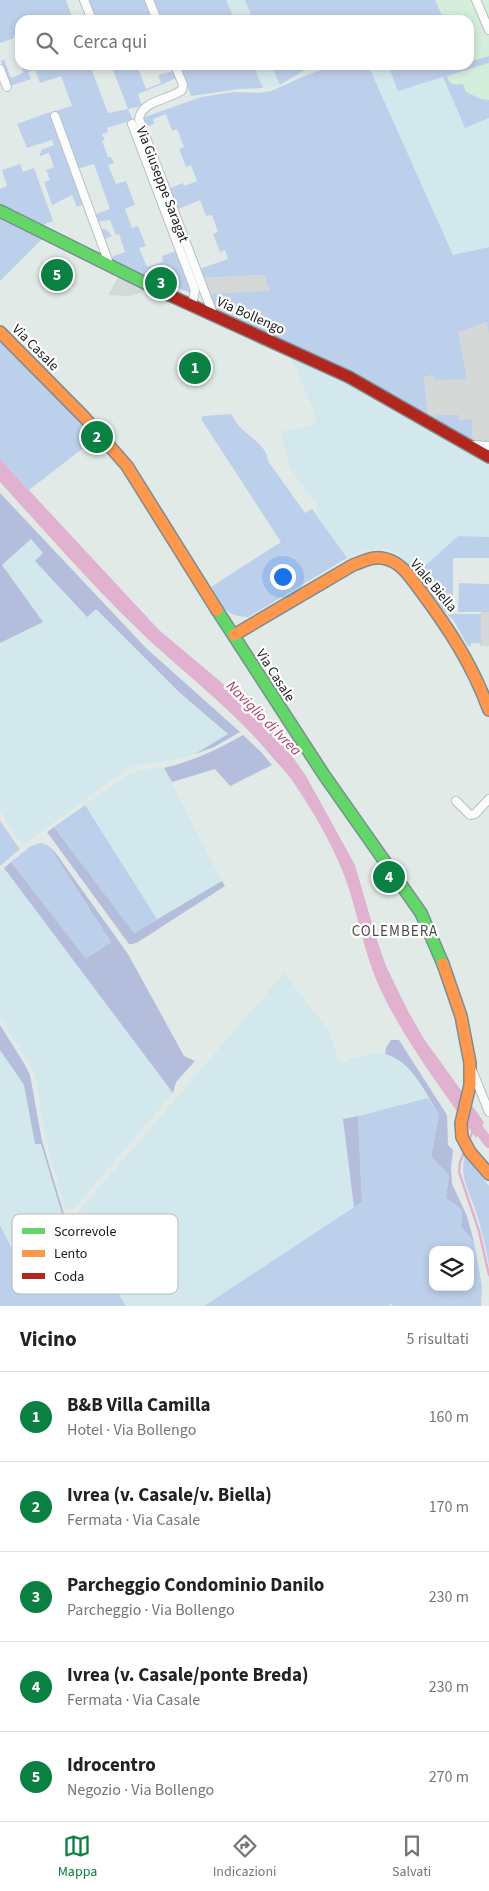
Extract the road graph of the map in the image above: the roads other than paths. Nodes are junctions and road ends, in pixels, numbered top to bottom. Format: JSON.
{"nodes":[{"id":1,"x":84,"y":0,"type":"edge"},
{"id":2,"x":149,"y":0,"type":"edge"},
{"id":3,"x":476,"y":0,"type":"edge"},
{"id":4,"x":90,"y":15,"type":"edge"},
{"id":5,"x":155,"y":15,"type":"edge"},
{"id":6,"x":489,"y":30,"type":"edge"},
{"id":7,"x":0,"y":69,"type":"edge"},
{"id":8,"x":176,"y":70,"type":"edge"},
{"id":9,"x":7,"y":87,"type":"dead end"},
{"id":10,"x":55,"y":116,"type":"dead end"},
{"id":11,"x":132,"y":124,"type":"dead end"},
{"id":12,"x":0,"y":211,"type":"edge"},
{"id":13,"x":110,"y":266,"type":"junction"},
{"id":14,"x":192,"y":305,"type":"junction"},
{"id":15,"x":213,"y":314,"type":"junction"},
{"id":16,"x":0,"y":332,"type":"edge"},
{"id":17,"x":468,"y":445,"type":"junction"},
{"id":18,"x":489,"y":446,"type":"edge"},
{"id":19,"x":489,"y":457,"type":"edge"},
{"id":20,"x":234,"y":635,"type":"junction"},
{"id":21,"x":489,"y":710,"type":"edge"},
{"id":22,"x":489,"y":799,"type":"edge"},
{"id":23,"x":456,"y":801,"type":"dead end"},
{"id":24,"x":470,"y":1068,"type":"junction"},
{"id":25,"x":489,"y":1112,"type":"edge"},
{"id":26,"x":489,"y":1174,"type":"edge"}],
"edges":[{"from":1,"to":4,"type":"street"},
{"from":2,"to":5,"type":"street"},
{"from":3,"to":6,"type":"street"},
{"from":7,"to":9,"type":"street"},
{"from":8,"to":15,"type":"street","name":"Via Giuseppe Saragat"},
{"from":10,"to":13,"type":"street"},
{"from":11,"to":14,"type":"street"},
{"from":12,"to":13,"type":"main road","name":"Via Bollengo"},
{"from":13,"to":14,"type":"main road","name":"Via Bollengo"},
{"from":14,"to":15,"type":"main road","name":"Via Bollengo"},
{"from":15,"to":17,"type":"main road","name":"Via Bollengo"},
{"from":16,"to":20,"type":"main road","name":"Via Casale"},
{"from":17,"to":18,"type":"street","name":"Via Bollengo"},
{"from":17,"to":19,"type":"main road"},
{"from":20,"to":21,"type":"main road","name":"Viale Biella"},
{"from":20,"to":24,"type":"main road","name":"Via Casale"},
{"from":22,"to":23,"type":"street"},
{"from":24,"to":25,"type":"street","name":"Via Casale"},
{"from":24,"to":26,"type":"main road","name":"Via Casale"}]}
